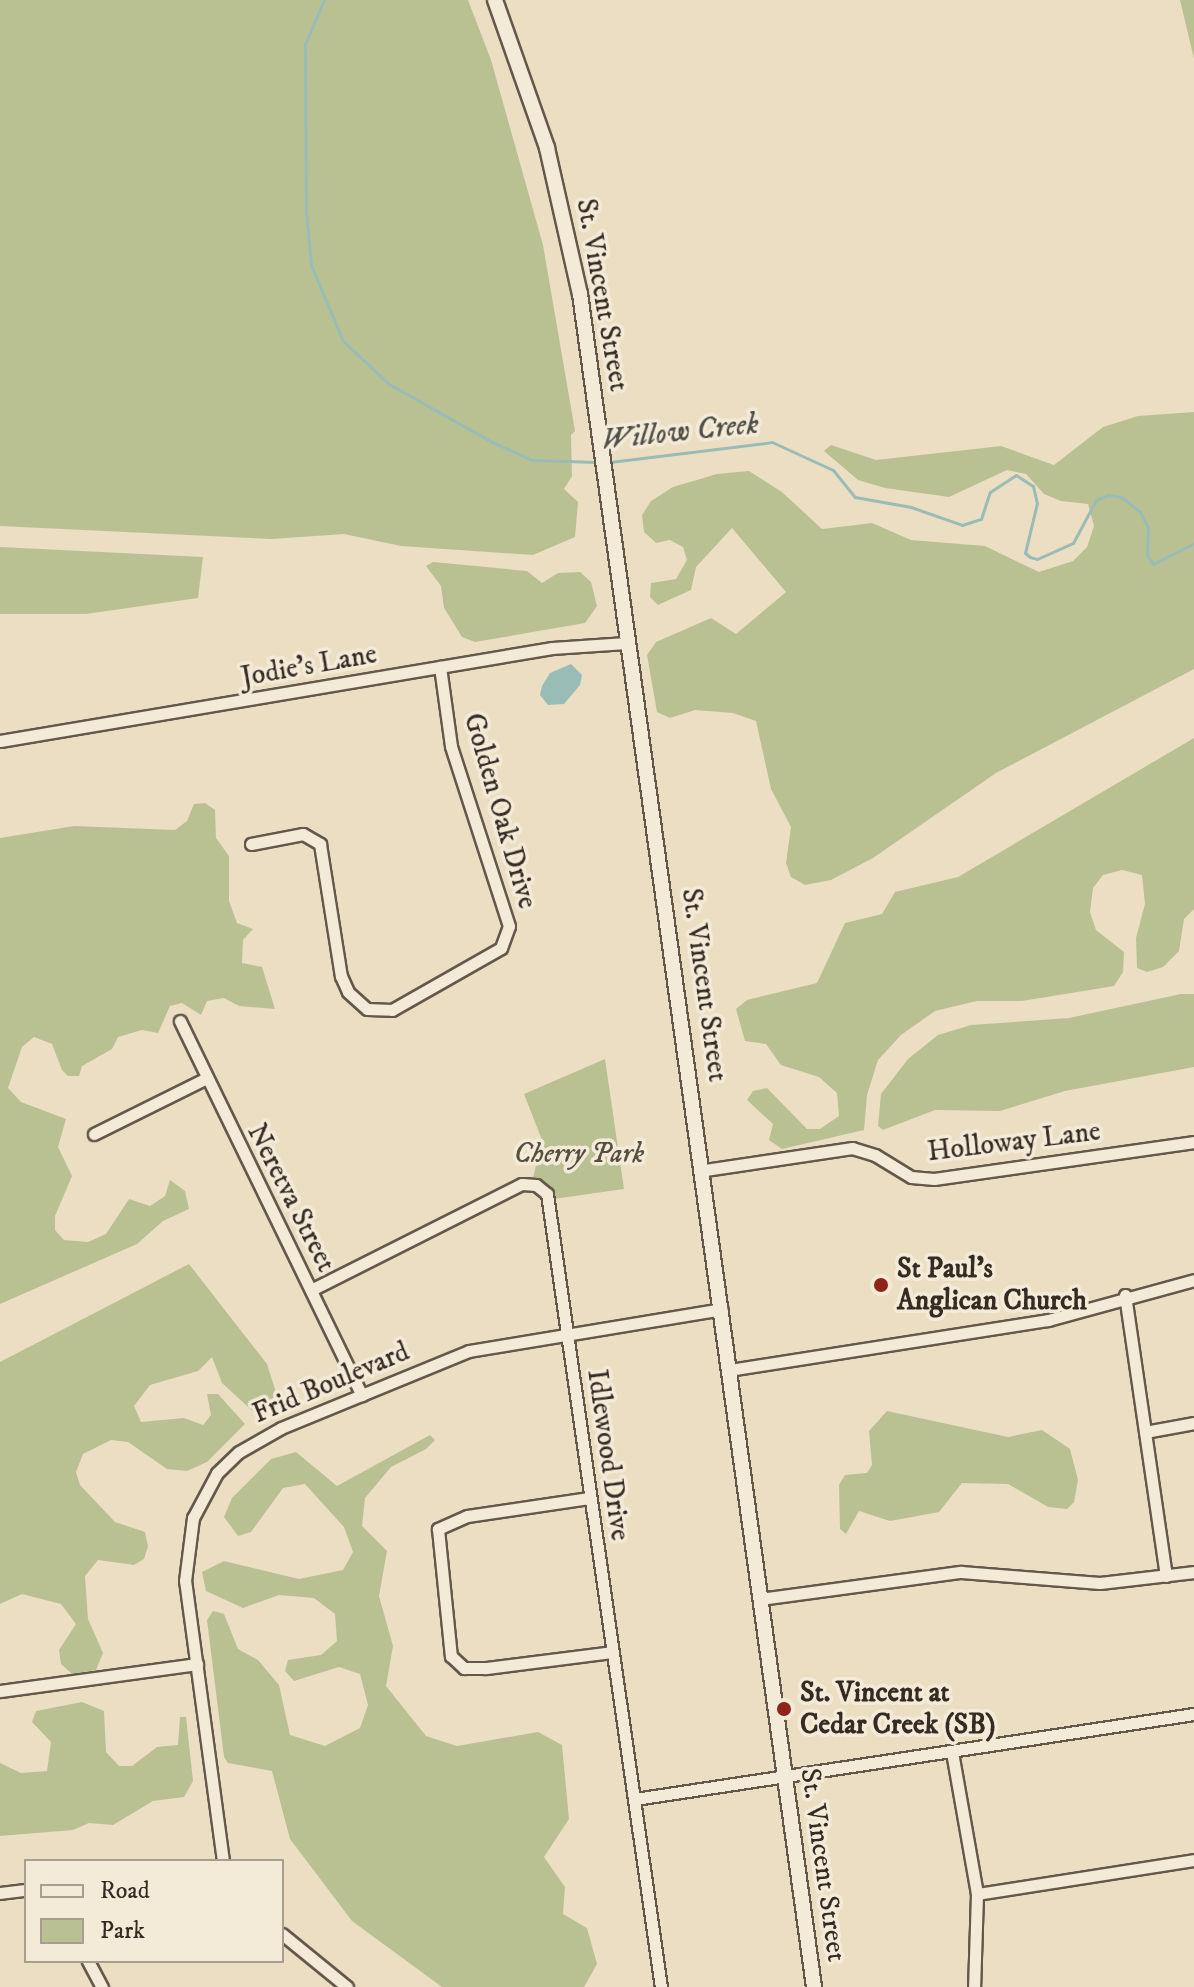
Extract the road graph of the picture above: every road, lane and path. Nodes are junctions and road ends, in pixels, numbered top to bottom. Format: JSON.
{"nodes":[{"id":1,"x":495,"y":0,"type":"edge"},
{"id":2,"x":626,"y":643,"type":"junction"},
{"id":3,"x":440,"y":667,"type":"junction"},
{"id":4,"x":0,"y":741,"type":"edge"},
{"id":5,"x":251,"y":844,"type":"dead end"},
{"id":6,"x":180,"y":1021,"type":"dead end"},
{"id":7,"x":205,"y":1079,"type":"junction"},
{"id":8,"x":94,"y":1134,"type":"dead end"},
{"id":9,"x":1194,"y":1142,"type":"edge"},
{"id":10,"x":705,"y":1170,"type":"junction"},
{"id":11,"x":1194,"y":1280,"type":"edge"},
{"id":12,"x":311,"y":1290,"type":"junction"},
{"id":13,"x":1125,"y":1295,"type":"junction"},
{"id":14,"x":722,"y":1309,"type":"junction"},
{"id":15,"x":565,"y":1334,"type":"junction"},
{"id":16,"x":729,"y":1370,"type":"junction"},
{"id":17,"x":362,"y":1395,"type":"junction"},
{"id":18,"x":1194,"y":1423,"type":"edge"},
{"id":19,"x":1145,"y":1432,"type":"junction"},
{"id":20,"x":589,"y":1498,"type":"junction"},
{"id":21,"x":1194,"y":1572,"type":"edge"},
{"id":22,"x":1166,"y":1576,"type":"junction"},
{"id":23,"x":760,"y":1599,"type":"junction"},
{"id":24,"x":612,"y":1652,"type":"junction"},
{"id":25,"x":197,"y":1664,"type":"junction"},
{"id":26,"x":0,"y":1691,"type":"edge"},
{"id":27,"x":1194,"y":1714,"type":"edge"},
{"id":28,"x":952,"y":1752,"type":"junction"},
{"id":29,"x":783,"y":1775,"type":"junction"},
{"id":30,"x":635,"y":1799,"type":"junction"},
{"id":31,"x":223,"y":1859,"type":"edge"},
{"id":32,"x":1194,"y":1860,"type":"edge"},
{"id":33,"x":24,"y":1890,"type":"edge"},
{"id":34,"x":0,"y":1893,"type":"edge"},
{"id":35,"x":977,"y":1894,"type":"junction"},
{"id":36,"x":284,"y":1936,"type":"edge"},
{"id":37,"x":89,"y":1963,"type":"edge"},
{"id":38,"x":102,"y":1987,"type":"edge"},
{"id":39,"x":347,"y":1987,"type":"edge"},
{"id":40,"x":661,"y":1987,"type":"edge"},
{"id":41,"x":814,"y":1987,"type":"edge"},
{"id":42,"x":974,"y":1987,"type":"edge"}],
"edges":[{"from":1,"to":2,"type":"street","name":"St. Vincent Street"},
{"from":2,"to":3,"type":"street","name":"Jodie's Lane"},
{"from":2,"to":10,"type":"street","name":"St. Vincent Street"},
{"from":3,"to":4,"type":"street","name":"Jodie's Lane"},
{"from":3,"to":5,"type":"street","name":"Golden Oak Drive"},
{"from":6,"to":7,"type":"street","name":"Neretva Street"},
{"from":7,"to":8,"type":"street"},
{"from":7,"to":12,"type":"street","name":"Neretva Street"},
{"from":9,"to":10,"type":"street","name":"Holloway Lane"},
{"from":10,"to":14,"type":"street","name":"St. Vincent Street"},
{"from":11,"to":13,"type":"street"},
{"from":12,"to":15,"type":"street","name":"Idlewood Drive"},
{"from":12,"to":17,"type":"street","name":"Neretva Street"},
{"from":13,"to":16,"type":"street"},
{"from":13,"to":19,"type":"street"},
{"from":14,"to":15,"type":"street","name":"Frid Boulevard"},
{"from":14,"to":16,"type":"street","name":"St. Vincent Street"},
{"from":15,"to":17,"type":"street","name":"Frid Boulevard"},
{"from":15,"to":20,"type":"street","name":"Idlewood Drive"},
{"from":16,"to":23,"type":"street","name":"St. Vincent Street"},
{"from":17,"to":25,"type":"street","name":"Frid Boulevard"},
{"from":18,"to":19,"type":"street"},
{"from":19,"to":22,"type":"street"},
{"from":20,"to":24,"type":"street","name":"Idlewood Drive"},
{"from":20,"to":24,"type":"street"},
{"from":21,"to":22,"type":"street"},
{"from":22,"to":23,"type":"street"},
{"from":23,"to":29,"type":"street","name":"St. Vincent Street"},
{"from":24,"to":30,"type":"street","name":"Idlewood Drive"},
{"from":25,"to":26,"type":"street"},
{"from":25,"to":31,"type":"street","name":"Frid Boulevard"},
{"from":27,"to":28,"type":"street"},
{"from":28,"to":29,"type":"street"},
{"from":28,"to":35,"type":"street"},
{"from":29,"to":30,"type":"street"},
{"from":29,"to":41,"type":"street","name":"St. Vincent Street"},
{"from":30,"to":40,"type":"street","name":"Idlewood Drive"},
{"from":32,"to":35,"type":"street"},
{"from":33,"to":34,"type":"street"},
{"from":35,"to":42,"type":"street"},
{"from":36,"to":39,"type":"street"},
{"from":37,"to":38,"type":"street"}]}
